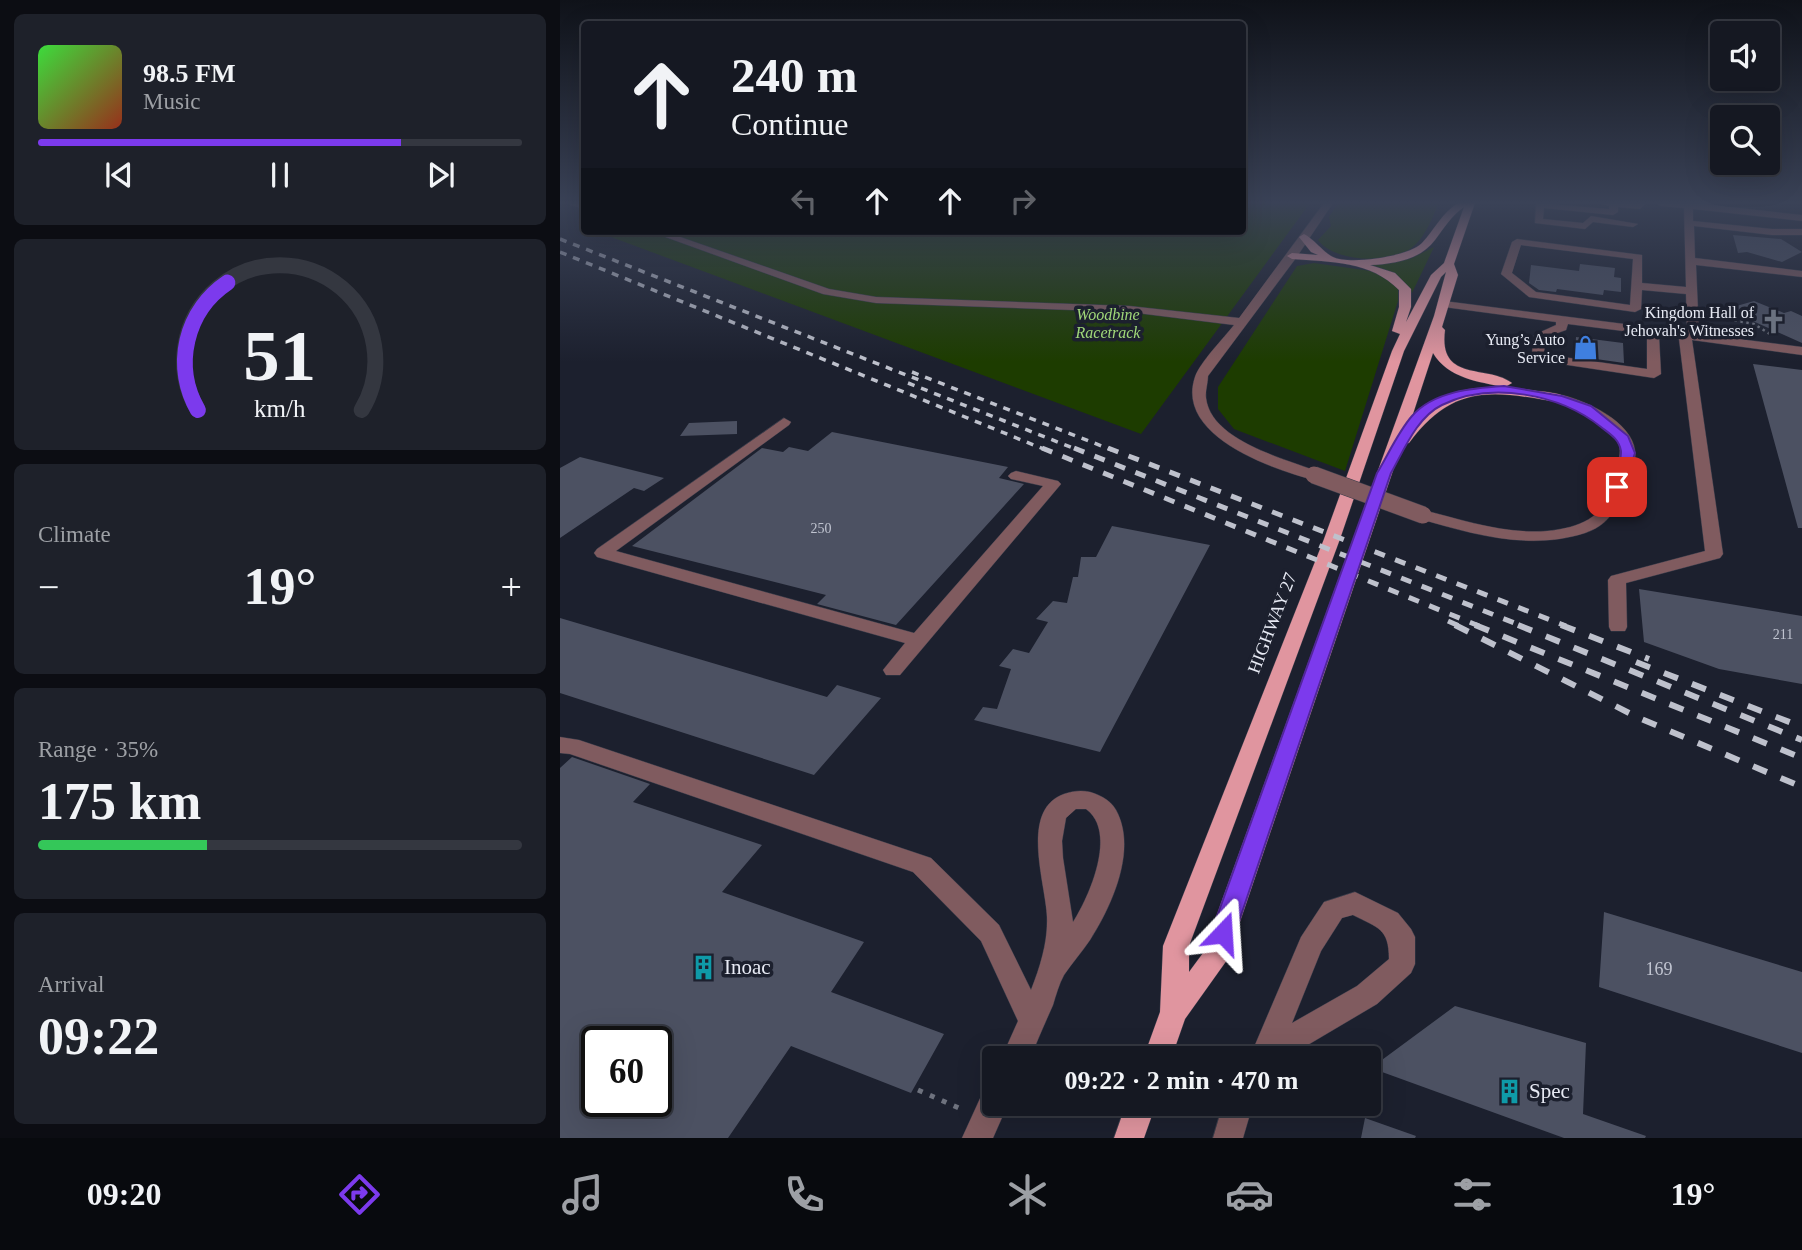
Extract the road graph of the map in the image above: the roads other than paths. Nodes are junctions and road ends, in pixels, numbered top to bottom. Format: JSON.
{"nodes":[{"id":1,"x":725,"y":256,"type":"edge"},
{"id":2,"x":1292,"y":256,"type":"edge"},
{"id":3,"x":1293,"y":256,"type":"edge"},
{"id":4,"x":1332,"y":256,"type":"edge"},
{"id":5,"x":1402,"y":256,"type":"edge"},
{"id":6,"x":1452,"y":256,"type":"edge"},
{"id":7,"x":1512,"y":256,"type":"edge"},
{"id":8,"x":1631,"y":256,"type":"edge"},
{"id":9,"x":1690,"y":256,"type":"edge"},
{"id":10,"x":1331,"y":259,"type":"junction"},
{"id":11,"x":1352,"y":261,"type":"junction"},
{"id":12,"x":1690,"y":261,"type":"junction"},
{"id":13,"x":1449,"y":264,"type":"junction"},
{"id":14,"x":1802,"y":274,"type":"edge"},
{"id":15,"x":1637,"y":286,"type":"junction"},
{"id":16,"x":1691,"y":291,"type":"junction"},
{"id":17,"x":1592,"y":303,"type":"junction"},
{"id":18,"x":1442,"y":310,"type":"junction"},
{"id":19,"x":1562,"y":319,"type":"junction"},
{"id":20,"x":1241,"y":322,"type":"junction"},
{"id":21,"x":1591,"y":323,"type":"junction"},
{"id":22,"x":1653,"y":331,"type":"junction"},
{"id":23,"x":1689,"y":336,"type":"junction"},
{"id":24,"x":1398,"y":351,"type":"junction"},
{"id":25,"x":1802,"y":351,"type":"edge"},
{"id":26,"x":1562,"y":399,"type":"junction"},
{"id":27,"x":784,"y":422,"type":"dead end"},
{"id":28,"x":1384,"y":473,"type":"junction"},
{"id":29,"x":1016,"y":476,"type":"dead end"},
{"id":30,"x":1618,"y":627,"type":"dead end"},
{"id":31,"x":918,"y":640,"type":"junction"},
{"id":32,"x":893,"y":670,"type":"dead end"},
{"id":33,"x":560,"y":745,"type":"edge"},
{"id":34,"x":1052,"y":970,"type":"junction"},
{"id":35,"x":1174,"y":1012,"type":"junction"},
{"id":36,"x":1031,"y":1019,"type":"junction"},
{"id":37,"x":1020,"y":1046,"type":"edge"},
{"id":38,"x":1162,"y":1046,"type":"edge"},
{"id":39,"x":1265,"y":1056,"type":"edge"},
{"id":40,"x":988,"y":1116,"type":"edge"},
{"id":41,"x":1137,"y":1116,"type":"edge"},
{"id":42,"x":1234,"y":1116,"type":"edge"},
{"id":43,"x":977,"y":1138,"type":"edge"},
{"id":44,"x":1129,"y":1138,"type":"edge"},
{"id":45,"x":1228,"y":1138,"type":"edge"}],
"edges":[{"from":1,"to":20,"type":"street"},
{"from":2,"to":20,"type":"street"},
{"from":3,"to":10,"type":"main road"},
{"from":4,"to":11,"type":"main road"},
{"from":5,"to":11,"type":"main road"},
{"from":6,"to":13,"type":"main road","name":"HIGHWAY 27"},
{"from":7,"to":17,"type":"street"},
{"from":8,"to":15,"type":"street"},
{"from":9,"to":12,"type":"street"},
{"from":10,"to":11,"type":"main road"},
{"from":10,"to":24,"type":"main road"},
{"from":12,"to":14,"type":"street"},
{"from":12,"to":16,"type":"street"},
{"from":13,"to":18,"type":"main road","name":"HIGHWAY 27"},
{"from":13,"to":24,"type":"main road","name":"HIGHWAY 27"},
{"from":15,"to":16,"type":"street"},
{"from":15,"to":17,"type":"street"},
{"from":16,"to":23,"type":"street"},
{"from":17,"to":21,"type":"street"},
{"from":18,"to":19,"type":"street"},
{"from":18,"to":26,"type":"main road"},
{"from":18,"to":28,"type":"main road","name":"HIGHWAY 27"},
{"from":19,"to":21,"type":"street"},
{"from":19,"to":22,"type":"street"},
{"from":20,"to":26,"type":"street","bridge":true},
{"from":21,"to":22,"type":"street"},
{"from":22,"to":23,"type":"street"},
{"from":23,"to":25,"type":"street"},
{"from":23,"to":30,"type":"street"},
{"from":24,"to":35,"type":"main road","name":"HIGHWAY 27"},
{"from":26,"to":28,"type":"main road"},
{"from":27,"to":31,"type":"street"},
{"from":28,"to":35,"type":"main road","name":"HIGHWAY 27"},
{"from":29,"to":31,"type":"street"},
{"from":31,"to":32,"type":"street"},
{"from":33,"to":36,"type":"street"},
{"from":34,"to":34,"type":"street"},
{"from":34,"to":36,"type":"street"},
{"from":35,"to":38,"type":"main road","name":"HIGHWAY 27"},
{"from":36,"to":37,"type":"street"},
{"from":39,"to":39,"type":"street"},
{"from":40,"to":43,"type":"street"},
{"from":41,"to":44,"type":"main road"},
{"from":42,"to":45,"type":"street"}]}
